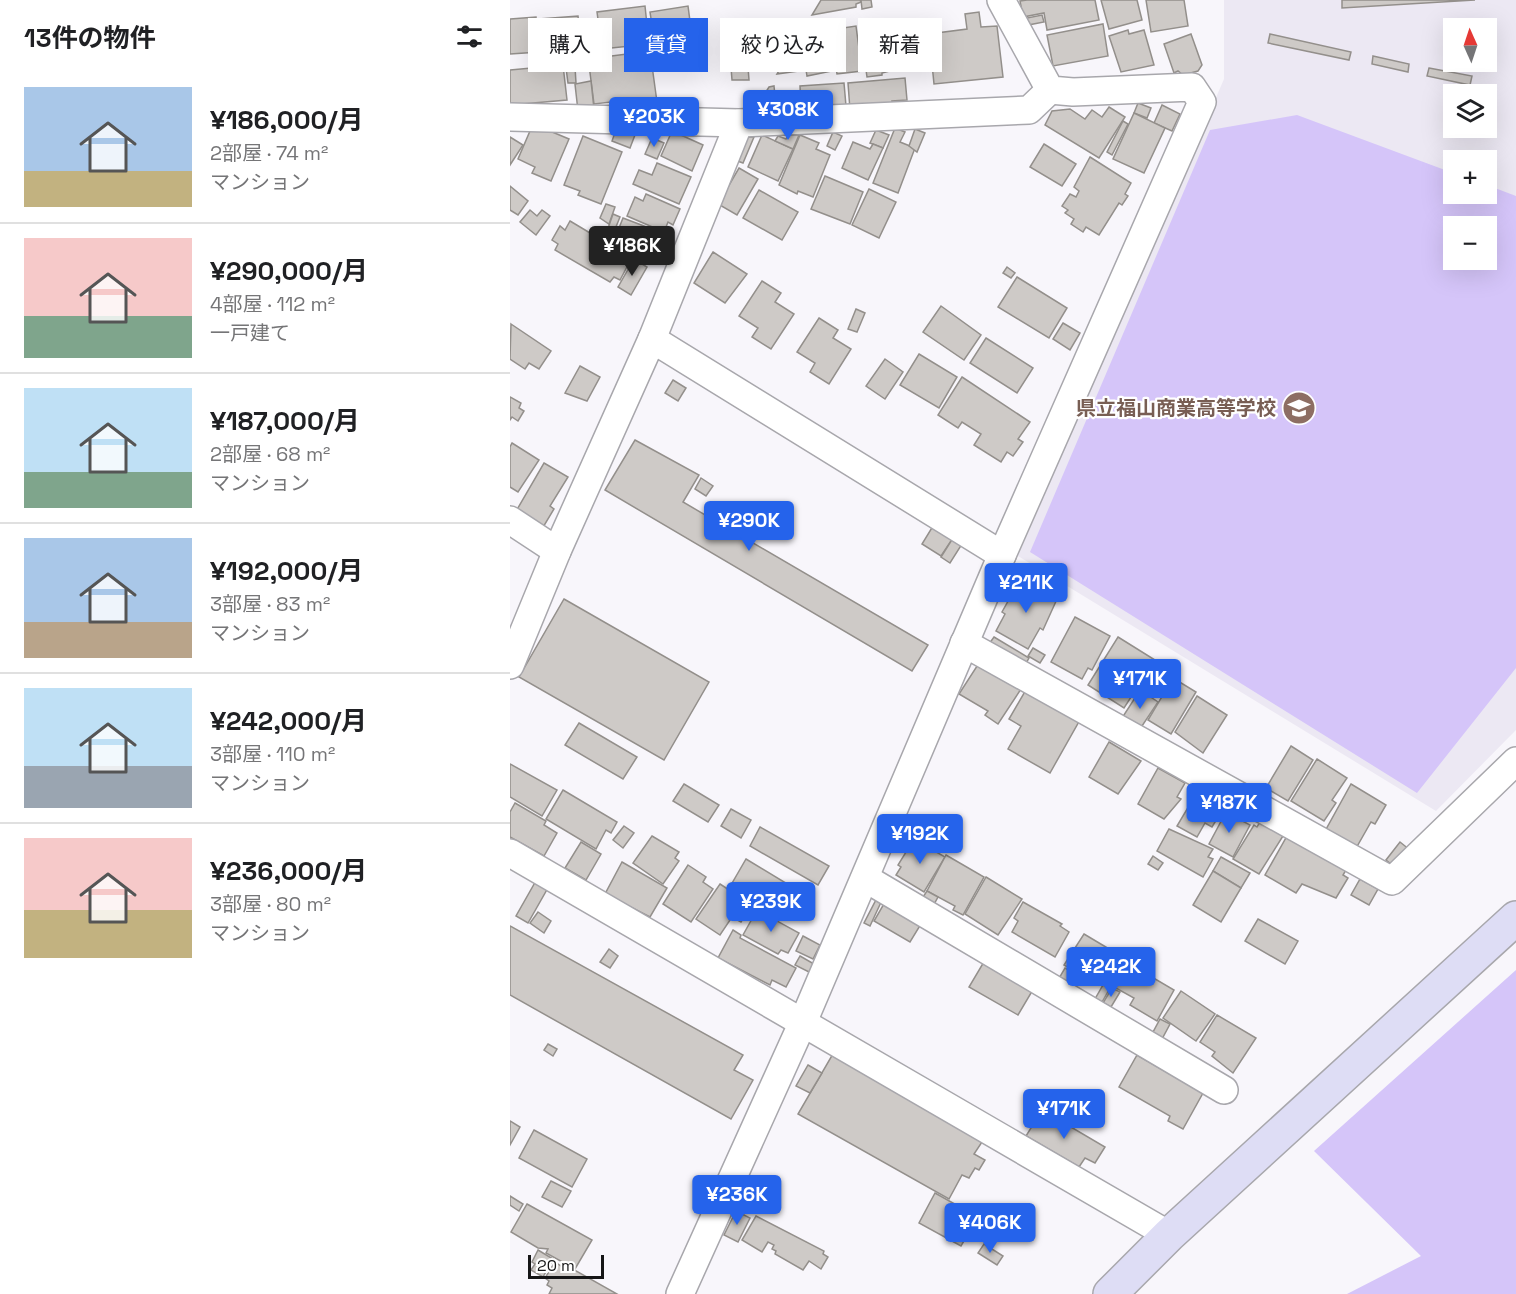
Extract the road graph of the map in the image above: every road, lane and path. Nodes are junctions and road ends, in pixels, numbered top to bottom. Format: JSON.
{"nodes":[{"id":1,"x":1001,"y":0,"type":"edge"},
{"id":2,"x":1050,"y":90,"type":"junction"},
{"id":3,"x":510,"y":117,"type":"edge"},
{"id":4,"x":739,"y":123,"type":"junction"},
{"id":5,"x":652,"y":339,"type":"junction"},
{"id":6,"x":510,"y":520,"type":"edge"},
{"id":7,"x":557,"y":551,"type":"junction"},
{"id":8,"x":1002,"y":555,"type":"junction"},
{"id":9,"x":964,"y":643,"type":"junction"},
{"id":10,"x":510,"y":665,"type":"edge"},
{"id":11,"x":1516,"y":761,"type":"edge"},
{"id":12,"x":510,"y":852,"type":"edge"},
{"id":13,"x":865,"y":878,"type":"junction"},
{"id":14,"x":1516,"y":918,"type":"edge"},
{"id":15,"x":803,"y":1022,"type":"junction"},
{"id":16,"x":1224,"y":1090,"type":"dead end"},
{"id":17,"x":1169,"y":1235,"type":"junction"},
{"id":18,"x":680,"y":1294,"type":"edge"},
{"id":19,"x":1110,"y":1294,"type":"edge"}],
"edges":[{"from":1,"to":2,"type":"street"},
{"from":2,"to":4,"type":"street"},
{"from":2,"to":8,"type":"street"},
{"from":3,"to":4,"type":"street"},
{"from":4,"to":5,"type":"street"},
{"from":5,"to":7,"type":"street"},
{"from":5,"to":8,"type":"street"},
{"from":6,"to":7,"type":"street"},
{"from":7,"to":10,"type":"street"},
{"from":8,"to":9,"type":"street"},
{"from":9,"to":11,"type":"street"},
{"from":9,"to":13,"type":"street"},
{"from":12,"to":15,"type":"street"},
{"from":13,"to":15,"type":"street"},
{"from":13,"to":16,"type":"street"},
{"from":14,"to":17,"type":"street"},
{"from":15,"to":17,"type":"street"},
{"from":15,"to":18,"type":"street"},
{"from":17,"to":19,"type":"street"}]}
